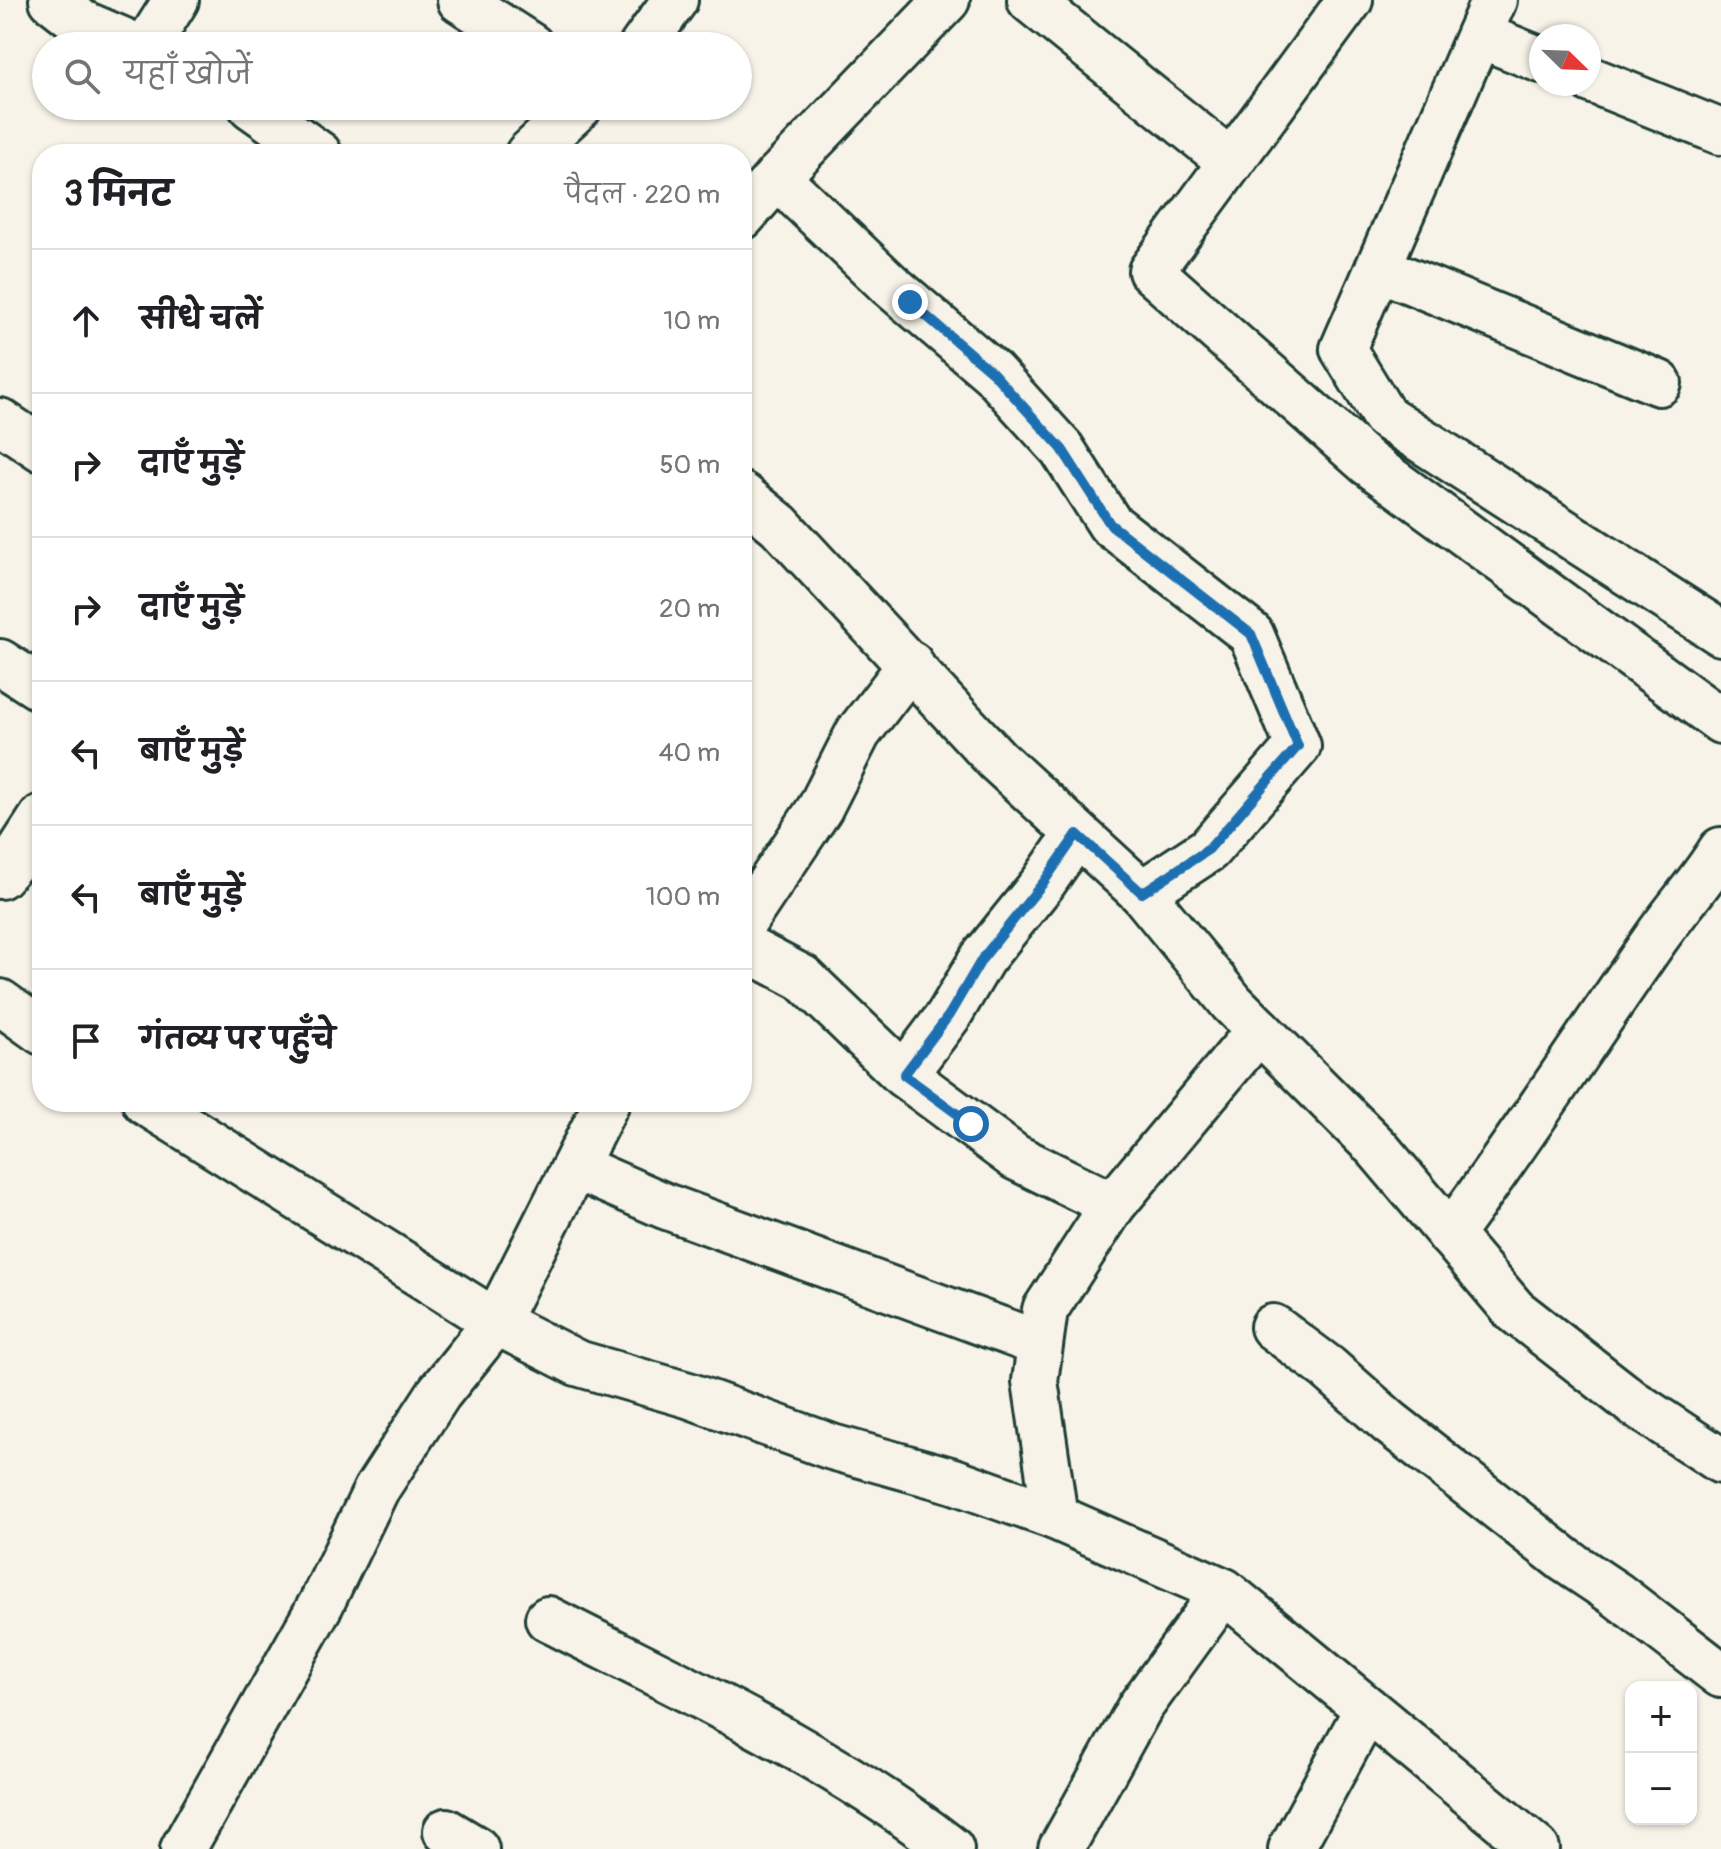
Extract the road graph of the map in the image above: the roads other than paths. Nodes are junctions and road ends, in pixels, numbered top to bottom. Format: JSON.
{"nodes":[{"id":1,"x":52,"y":0,"type":"edge"},
{"id":2,"x":176,"y":0,"type":"edge"},
{"id":3,"x":460,"y":0,"type":"edge"},
{"id":4,"x":675,"y":0,"type":"edge"},
{"id":5,"x":947,"y":0,"type":"edge"},
{"id":6,"x":1030,"y":0,"type":"edge"},
{"id":7,"x":1350,"y":0,"type":"edge"},
{"id":8,"x":1486,"y":17,"type":"edge"},
{"id":9,"x":103,"y":32,"type":"edge"},
{"id":10,"x":156,"y":32,"type":"edge"},
{"id":11,"x":509,"y":32,"type":"edge"},
{"id":12,"x":652,"y":32,"type":"edge"},
{"id":13,"x":1529,"y":51,"type":"edge"},
{"id":14,"x":1601,"y":84,"type":"edge"},
{"id":15,"x":271,"y":120,"type":"edge"},
{"id":16,"x":565,"y":120,"type":"edge"},
{"id":17,"x":1721,"y":132,"type":"edge"},
{"id":18,"x":305,"y":144,"type":"edge"},
{"id":19,"x":539,"y":144,"type":"edge"},
{"id":20,"x":1231,"y":162,"type":"junction"},
{"id":21,"x":777,"y":177,"type":"junction"},
{"id":22,"x":752,"y":206,"type":"edge"},
{"id":23,"x":1378,"y":268,"type":"junction"},
{"id":24,"x":1659,"y":383,"type":"dead end"},
{"id":25,"x":0,"y":421,"type":"edge"},
{"id":26,"x":32,"y":442,"type":"edge"},
{"id":27,"x":752,"y":516,"type":"edge"},
{"id":28,"x":1721,"y":633,"type":"edge"},
{"id":29,"x":0,"y":662,"type":"edge"},
{"id":30,"x":911,"y":664,"type":"junction"},
{"id":31,"x":32,"y":683,"type":"edge"},
{"id":32,"x":1721,"y":721,"type":"edge"},
{"id":33,"x":32,"y":832,"type":"edge"},
{"id":34,"x":1077,"y":834,"type":"junction"},
{"id":35,"x":1719,"y":856,"type":"edge"},
{"id":36,"x":0,"y":876,"type":"edge"},
{"id":37,"x":1142,"y":893,"type":"junction"},
{"id":38,"x":752,"y":910,"type":"edge"},
{"id":39,"x":752,"y":951,"type":"edge"},
{"id":40,"x":0,"y":1002,"type":"edge"},
{"id":41,"x":32,"y":1025,"type":"edge"},
{"id":42,"x":1259,"y":1030,"type":"junction"},
{"id":43,"x":904,"y":1075,"type":"junction"},
{"id":44,"x":161,"y":1112,"type":"edge"},
{"id":45,"x":602,"y":1112,"type":"edge"},
{"id":46,"x":576,"y":1167,"type":"junction"},
{"id":47,"x":1113,"y":1205,"type":"junction"},
{"id":48,"x":1450,"y":1235,"type":"junction"},
{"id":49,"x":496,"y":1322,"type":"junction"},
{"id":50,"x":1273,"y":1327,"type":"dead end"},
{"id":51,"x":1040,"y":1344,"type":"junction"},
{"id":52,"x":1721,"y":1461,"type":"edge"},
{"id":53,"x":1055,"y":1517,"type":"junction"},
{"id":54,"x":1224,"y":1591,"type":"junction"},
{"id":55,"x":548,"y":1619,"type":"dead end"},
{"id":56,"x":1721,"y":1675,"type":"edge"},
{"id":57,"x":1367,"y":1709,"type":"junction"},
{"id":58,"x":183,"y":1849,"type":"edge"},
{"id":59,"x":951,"y":1849,"type":"edge"},
{"id":60,"x":1061,"y":1849,"type":"edge"},
{"id":61,"x":1291,"y":1849,"type":"edge"},
{"id":62,"x":1537,"y":1849,"type":"edge"}],
"edges":[{"from":1,"to":9,"type":"street"},
{"from":2,"to":10,"type":"street"},
{"from":3,"to":11,"type":"street"},
{"from":4,"to":12,"type":"street"},
{"from":5,"to":21,"type":"street"},
{"from":6,"to":20,"type":"street"},
{"from":7,"to":20,"type":"street"},
{"from":8,"to":13,"type":"street"},
{"from":8,"to":23,"type":"street"},
{"from":14,"to":17,"type":"street"},
{"from":15,"to":18,"type":"street"},
{"from":16,"to":19,"type":"street"},
{"from":20,"to":32,"type":"street"},
{"from":21,"to":22,"type":"street"},
{"from":21,"to":37,"type":"street"},
{"from":23,"to":24,"type":"street"},
{"from":23,"to":28,"type":"street"},
{"from":25,"to":26,"type":"street"},
{"from":27,"to":30,"type":"street"},
{"from":29,"to":31,"type":"street"},
{"from":30,"to":34,"type":"street"},
{"from":30,"to":38,"type":"street"},
{"from":33,"to":36,"type":"street"},
{"from":34,"to":37,"type":"street"},
{"from":34,"to":43,"type":"street"},
{"from":35,"to":48,"type":"street"},
{"from":37,"to":42,"type":"street"},
{"from":39,"to":43,"type":"street"},
{"from":40,"to":41,"type":"street"},
{"from":42,"to":47,"type":"street"},
{"from":42,"to":48,"type":"street"},
{"from":43,"to":47,"type":"street"},
{"from":44,"to":49,"type":"street"},
{"from":45,"to":46,"type":"street"},
{"from":46,"to":49,"type":"street"},
{"from":46,"to":51,"type":"street"},
{"from":47,"to":51,"type":"street"},
{"from":48,"to":52,"type":"street"},
{"from":49,"to":53,"type":"street"},
{"from":49,"to":58,"type":"street"},
{"from":50,"to":56,"type":"street"},
{"from":51,"to":53,"type":"street"},
{"from":53,"to":54,"type":"street"},
{"from":54,"to":57,"type":"street"},
{"from":54,"to":60,"type":"street"},
{"from":55,"to":59,"type":"street"},
{"from":57,"to":61,"type":"street"},
{"from":57,"to":62,"type":"street"}]}
